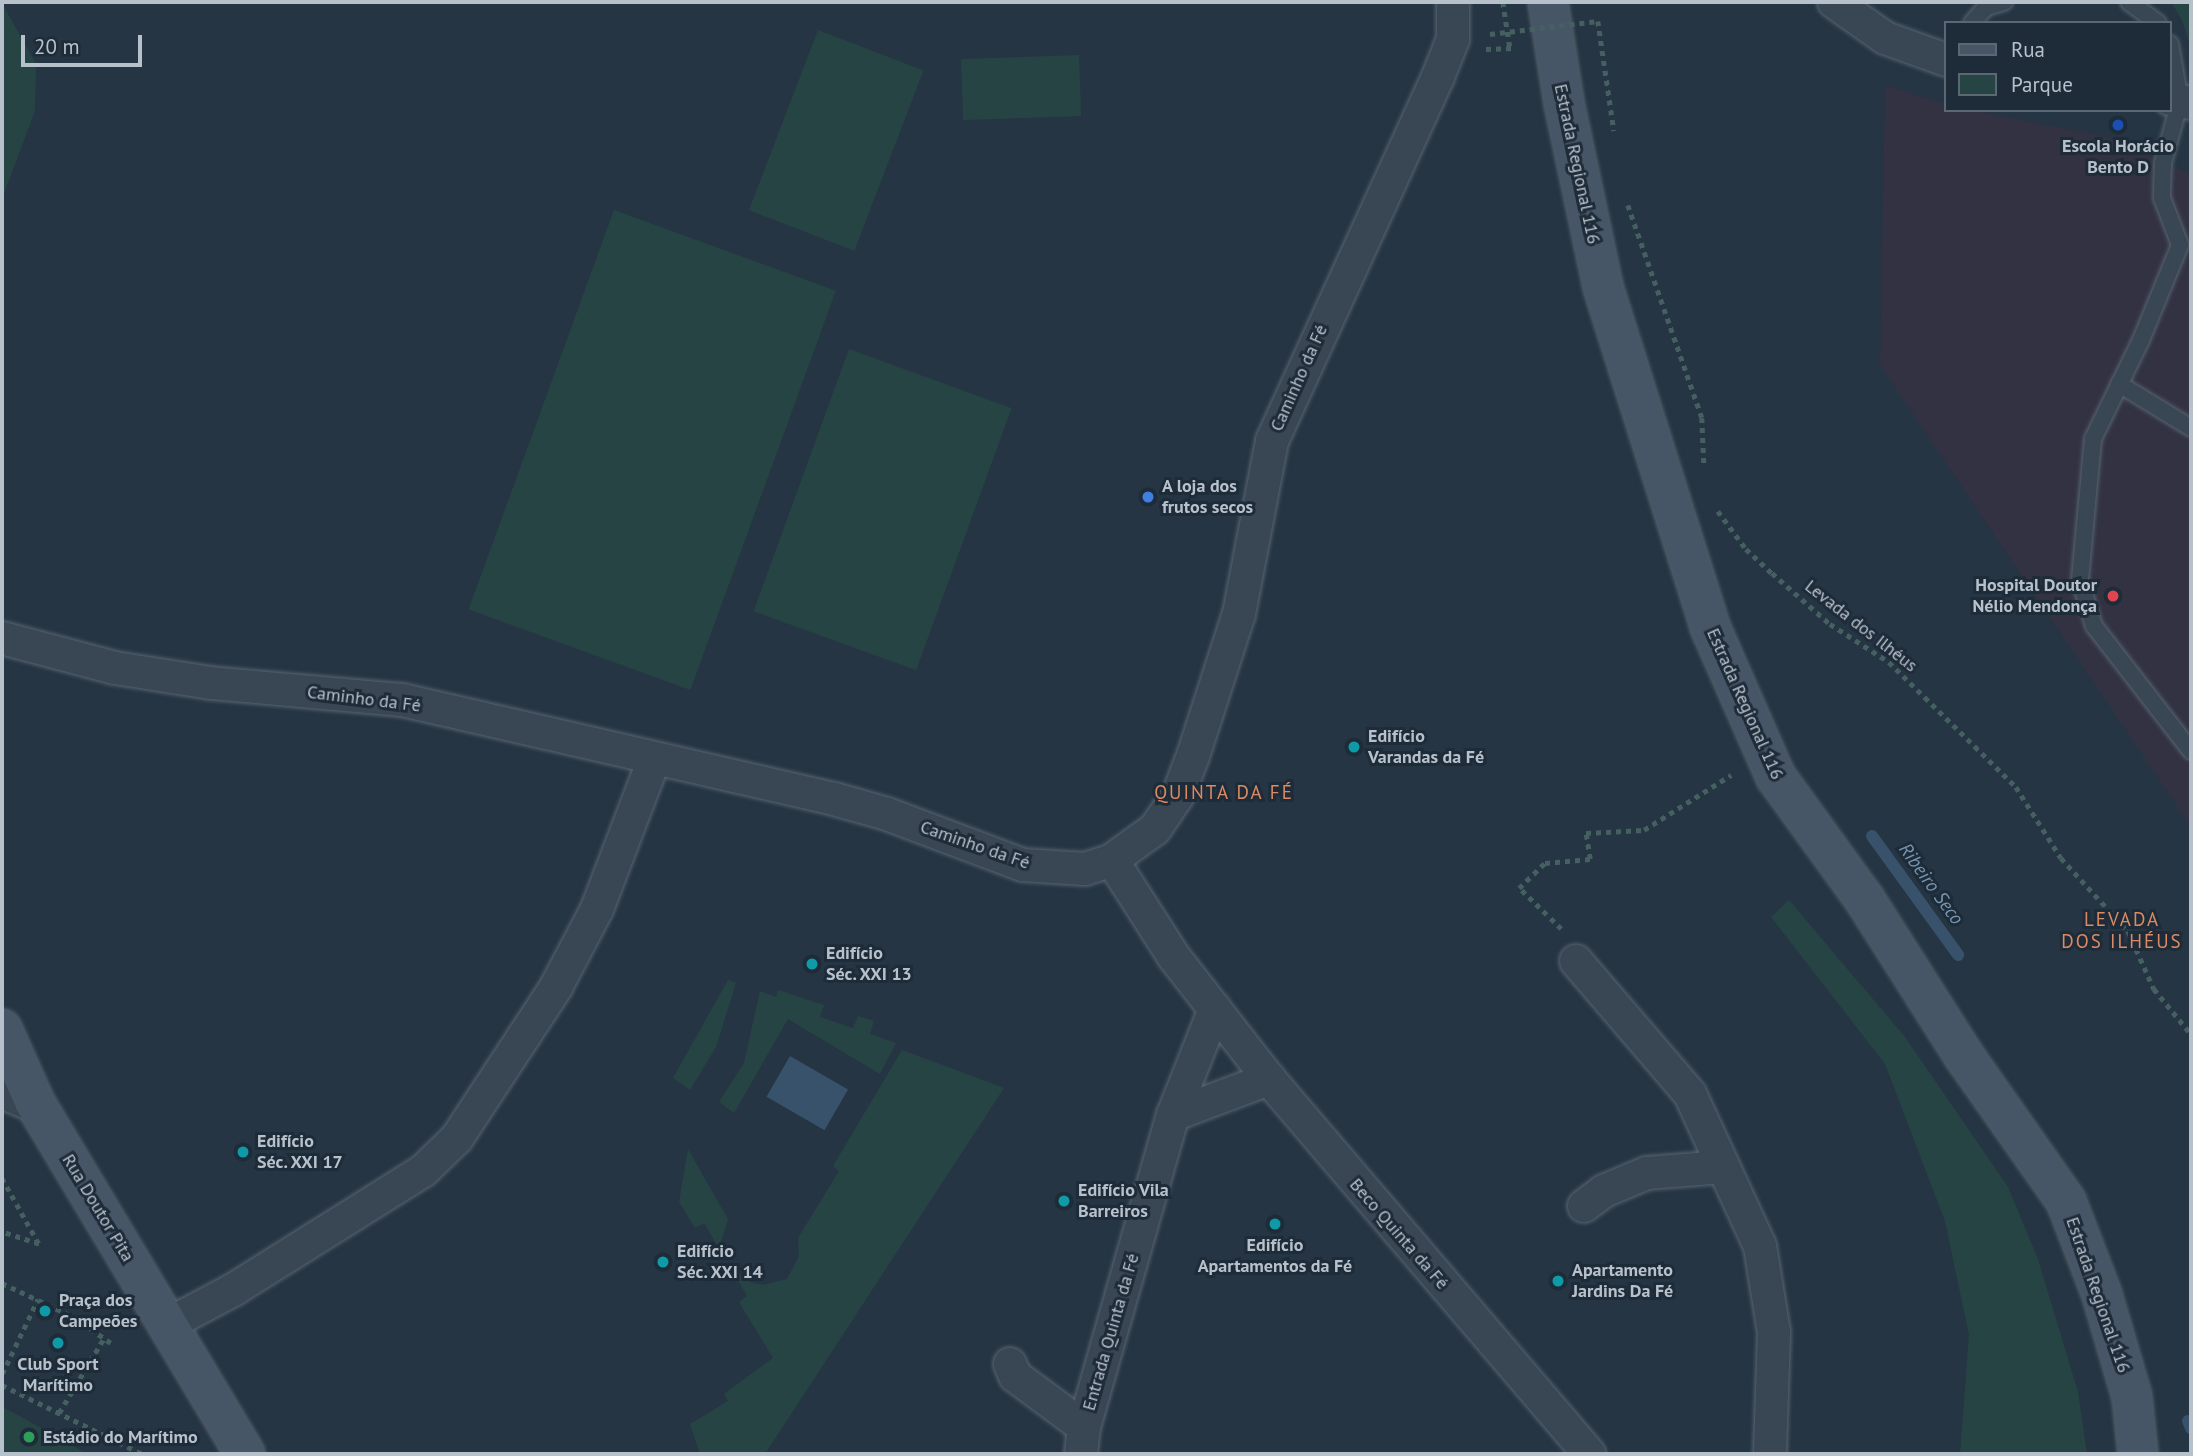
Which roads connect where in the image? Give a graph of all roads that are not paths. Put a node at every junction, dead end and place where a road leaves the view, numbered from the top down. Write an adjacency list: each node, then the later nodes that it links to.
1 (1453, 2): 17 (street, Caminho da Fé)
2 (1548, 2): 32 (main road, Estrada Regional 116)
3 (1834, 2): 9 (street)
4 (2004, 2): 6 (lane)
5 (2129, 2): 7 (lane)
6 (1974, 21)
7 (2155, 21)
8 (2172, 55): 10 (lane)
9 (1944, 59)
10 (2180, 101): 11 (lane)
11 (2185, 247): 12 (lane)
12 (2119, 384): 13 (lane); 15 (lane)
13 (2191, 428)
14 (2, 638): 16 (street, Caminho da Fé)
15 (2191, 751)
16 (654, 760): 17 (street, Caminho da Fé); 26 (street)
17 (1112, 860): 19 (street, Beco Quinta da Fé)
18 (1572, 948): 24 (street)
19 (1215, 1009): 22 (street, Beco Quinta da Fé); 23 (street, Entrada Quinta da Fé)
20 (2, 1029): 21 (main road, Rua Doutor Pita)
21 (15, 1077): 26 (main road, Rua Doutor Pita)
22 (1269, 1079): 23 (street); 30 (street, Beco Quinta da Fé)
23 (1173, 1115): 28 (street, Entrada Quinta da Fé)
24 (1723, 1167): 25 (street); 31 (street)
25 (1584, 1206)
26 (167, 1325): 29 (main road, Rua Doutor Pita)
27 (1010, 1364): 28 (street, Entrada Quinta da Fé)
28 (1083, 1441)
29 (245, 1454)
30 (1589, 1454)
31 (1770, 1454)
32 (2138, 1454)

